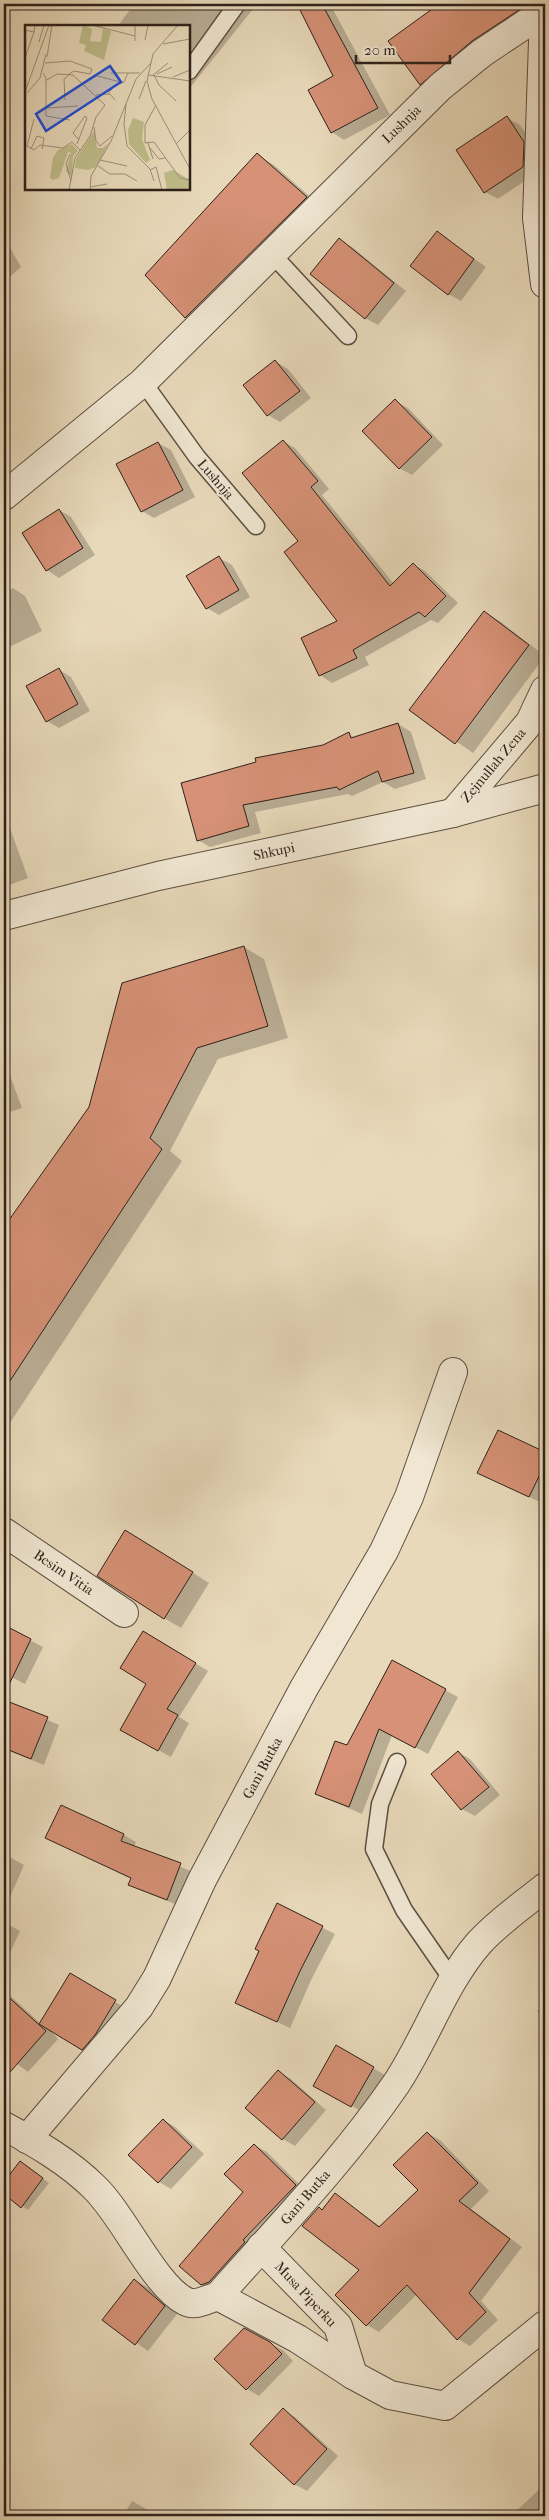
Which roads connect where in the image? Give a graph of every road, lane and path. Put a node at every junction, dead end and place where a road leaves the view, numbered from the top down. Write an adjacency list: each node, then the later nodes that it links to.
1 (237, 4): 3 (lane)
2 (544, 12): 4 (street, Lushnja); 5 (street)
3 (190, 70)
4 (272, 254): 6 (lane); 7 (street, Lushnja)
5 (545, 284)
6 (348, 336)
7 (143, 382): 8 (street, Lushnja); 9 (lane, Lushnja)
8 (4, 496)
9 (256, 526)
10 (545, 690): 12 (street, Zejnullah Zena)
11 (545, 788): 12 (street, Shkupi)
12 (452, 813): 13 (street, Shkupi)
13 (4, 916)
14 (454, 1372): 20 (street, Gani Butka)
15 (4, 1532): 16 (street, Besim Vitia)
16 (124, 1613)
17 (397, 1762): 19 (lane)
18 (545, 1887): 19 (street, Gani Butka)
19 (453, 1981): 21 (street, Gani Butka)
20 (15, 2132): 22 (street, Gani Butka)
21 (261, 2247): 22 (street, Gani Butka); 24 (street, Musa Piperku)
22 (218, 2296): 24 (street)
23 (545, 2325): 24 (street)
24 (353, 2375)

